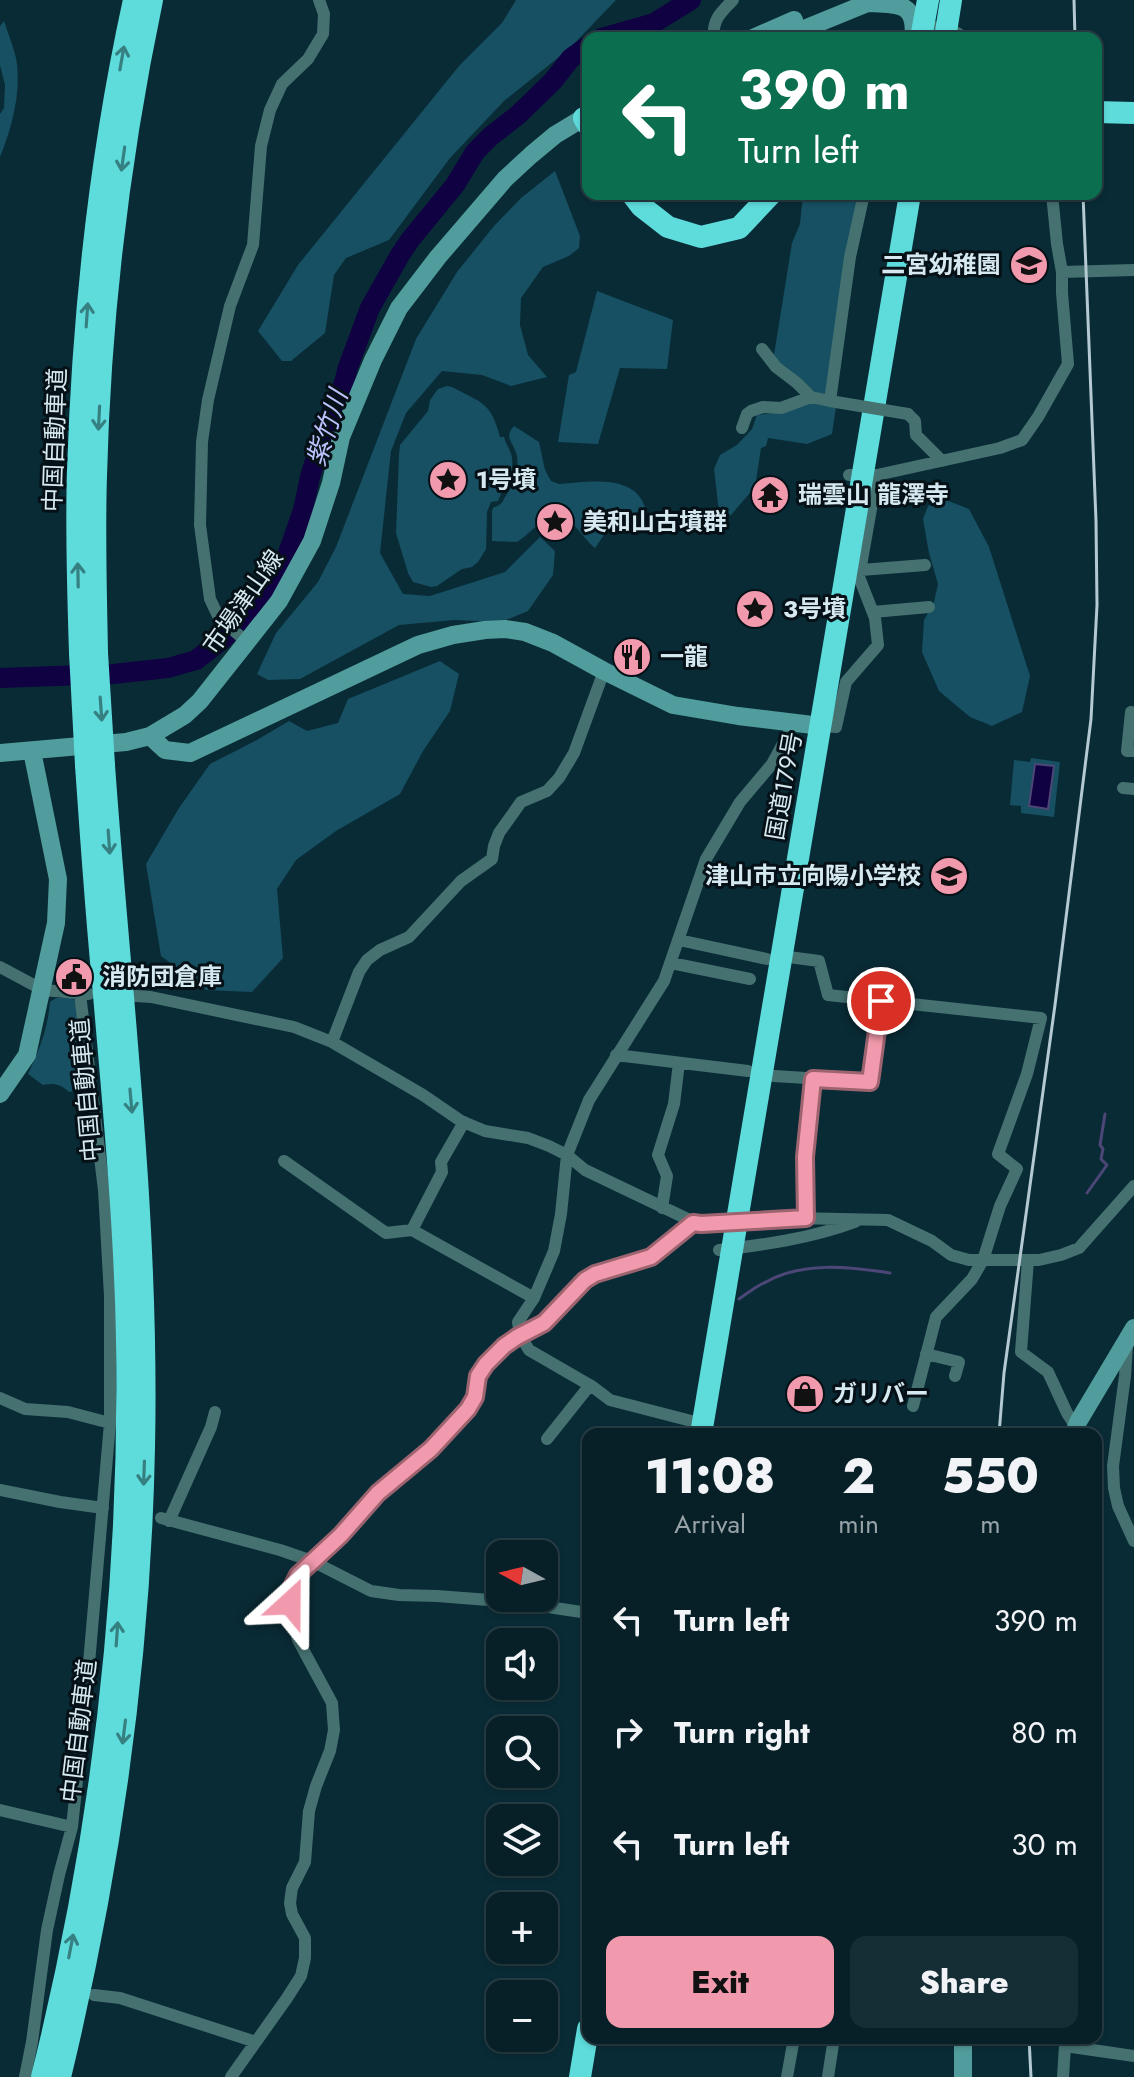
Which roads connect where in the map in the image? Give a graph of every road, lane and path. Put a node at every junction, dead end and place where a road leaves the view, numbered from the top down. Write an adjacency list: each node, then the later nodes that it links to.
1 (134, 0): 37 (highway, 中国自動車道, one-way to 1)
2 (152, 0): 37 (highway, 中国自動車道, one-way to 37)
3 (319, 0): 36 (street)
4 (733, 0): 9 (street)
5 (842, 0): 10 (street)
6 (928, 0): 13 (highway)
7 (951, 0): 14 (highway)
8 (871, 2): 11 (street); 12 (street)
9 (714, 32)
10 (767, 32)
11 (797, 32)
12 (918, 32)
13 (920, 32)
14 (952, 32)
15 (1102, 112): 16 (highway)
16 (1134, 113)
17 (582, 121): 36 (street, 市場津山線)
18 (636, 200): 19 (highway)
19 (765, 200)
20 (863, 200): 28 (street)
21 (895, 200): 31 (highway, 国道179号)
22 (909, 200): 31 (highway, 国道179号)
23 (1053, 200): 25 (street)
24 (1134, 270): 25 (street)
25 (1062, 272): 30 (street)
26 (762, 349): 27 (street)
27 (811, 397): 28 (street); 29 (street)
28 (830, 401): 30 (street, bridge)
29 (742, 428)
30 (942, 461): 31 (street)
31 (863, 475): 33 (street); 40 (highway, 国道179号)
32 (925, 565): 33 (street)
33 (861, 570): 35 (street)
34 (929, 607): 35 (street)
35 (873, 612): 40 (street)
36 (242, 638): 41 (street, 市場津山線)
37 (88, 653): 45 (highway, 中国自動車道, bridge)
38 (604, 671): 40 (street); 41 (street); 54 (street)
39 (1131, 712): 43 (street)
40 (808, 725): 46 (street); 47 (highway, 国道179号)
41 (150, 736): 42 (street, 市場津山線)
42 (32, 751): 44 (street, 市場津山線); 51 (street)
43 (1134, 751)
44 (0, 753)
45 (95, 765): 103 (highway, 中国自動車道, one-way to 45); 104 (highway, 中国自動車道, one-way to 104)
46 (679, 940): 47 (street); 48 (street)
47 (774, 957): 53 (street); 57 (highway, 国道179号); 70 (highway, 国道179号)
48 (671, 963): 50 (street); 55 (street)
49 (0, 967): 51 (street)
50 (750, 979)
51 (43, 990): 60 (street); 82 (street)
52 (136, 996): 54 (street)
53 (881, 1001): 59 (street); 71 (street)
54 (332, 1042): 61 (street)
55 (616, 1055): 56 (street); 62 (street)
56 (679, 1063): 57 (street); 65 (street)
57 (748, 1071): 70 (highway, 国道179号)
58 (774, 1076): 59 (street)
59 (813, 1079): 66 (street)
60 (0, 1094)
61 (464, 1122): 62 (street); 69 (street)
62 (567, 1155): 65 (street); 73 (street)
63 (284, 1161): 69 (street)
64 (1134, 1186): 72 (street)
65 (662, 1208): 68 (street)
66 (806, 1218): 67 (street); 68 (street, bridge)
67 (862, 1220): 70 (street); 71 (street)
68 (697, 1224): 75 (street)
69 (412, 1230): 73 (street)
70 (726, 1249): 83 (highway, 国道179号)
71 (983, 1260): 72 (street); 76 (street)
72 (1028, 1260): 84 (street)
73 (534, 1298): 75 (street)
74 (1130, 1334): 85 (street); 89 (street)
75 (520, 1335): 78 (street); 90 (street)
76 (926, 1354): 77 (street); 80 (street)
77 (955, 1376)
78 (590, 1385): 83 (street); 86 (street)
79 (0, 1398): 82 (street)
80 (913, 1406)
81 (215, 1412): 90 (street)
82 (110, 1423): 88 (street)
83 (695, 1428)
84 (1074, 1428)
85 (1076, 1428)
86 (547, 1439)
87 (0, 1490): 88 (street)
88 (103, 1508): 93 (street)
89 (1134, 1541)
90 (312, 1561): 91 (street); 95 (street)
91 (582, 1612)
92 (0, 1810): 93 (street)
93 (72, 1827): 102 (street)
94 (94, 1995): 95 (street)
95 (256, 2042): 105 (street)
96 (586, 2044): 106 (highway)
97 (601, 2044): 107 (highway)
98 (793, 2044): 108 (street)
99 (833, 2044): 109 (street)
100 (963, 2044): 110 (street)
101 (1134, 2056): 111 (street)
102 (25, 2077)
103 (42, 2077)
104 (60, 2077)
105 (231, 2077)
106 (580, 2077)
107 (595, 2077)
108 (787, 2077)
109 (828, 2077)
110 (963, 2077)
111 (1063, 2077)

